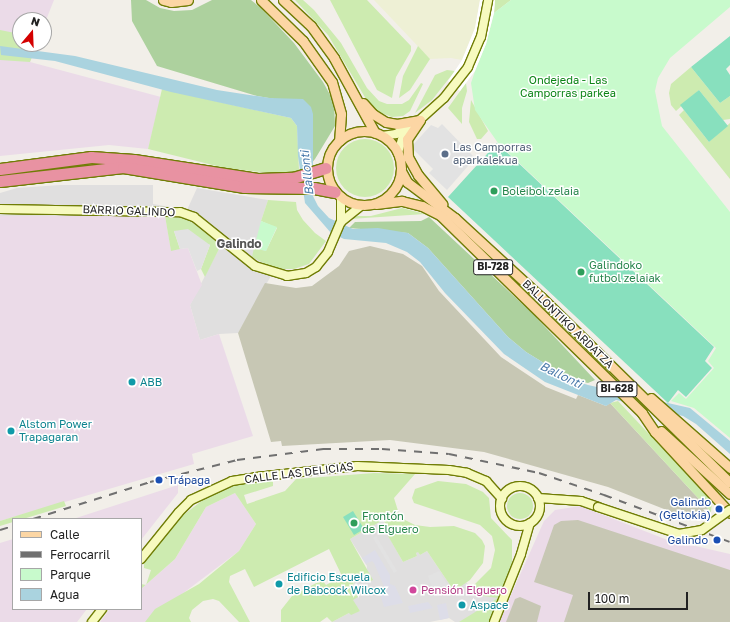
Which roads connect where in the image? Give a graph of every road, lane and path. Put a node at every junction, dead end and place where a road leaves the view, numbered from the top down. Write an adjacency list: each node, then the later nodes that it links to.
1 (163, 0): 2 (main road)
2 (188, 0)
3 (261, 0): 9 (main road)
4 (283, 0): 6 (main road)
5 (488, 0): 7 (street)
6 (344, 76): 7 (main road); 8 (main road)
7 (420, 120): 8 (street); 10 (street); 20 (main road)
8 (378, 134): 9 (main road); 10 (main road)
9 (339, 140): 11 (main road)
10 (398, 153): 13 (main road, BI-728)
11 (326, 168): 14 (highway); 16 (main road)
12 (0, 169): 14 (highway)
13 (401, 171): 17 (main road, BI-728); 20 (main road, BALLONTIKO ARDATZA / BI-728)
14 (194, 175): 15 (highway); 16 (highway)
15 (0, 181)
16 (338, 194): 18 (main road, BI-728); 21 (street)
17 (376, 204): 18 (main road, BI-728); 22 (main road, BALLONTIKO ARDATZA / BI-728)
18 (361, 206): 21 (street)
19 (0, 209): 21 (street, BARRIO GALINDO)
20 (445, 211): 23 (main road, BALLONTIKO ARDATZA / BI-728)
21 (341, 222)
22 (593, 366): 24 (main road, BI-628)
23 (617, 371): 25 (main road); 26 (main road, BALLONTIKO ARDATZA / BI-728)
24 (642, 413): 27 (main road); 30 (main road)
25 (730, 468)
26 (730, 483)
27 (730, 494)
28 (538, 498): 29 (street); 30 (street, bridge); 31 (street)
29 (502, 499): 31 (street); 32 (street, CALLE LAS DELICIAS)
30 (730, 511)
31 (530, 523): 35 (street)
32 (142, 558)
33 (101, 610): 34 (street)
34 (92, 622)
35 (494, 622)

